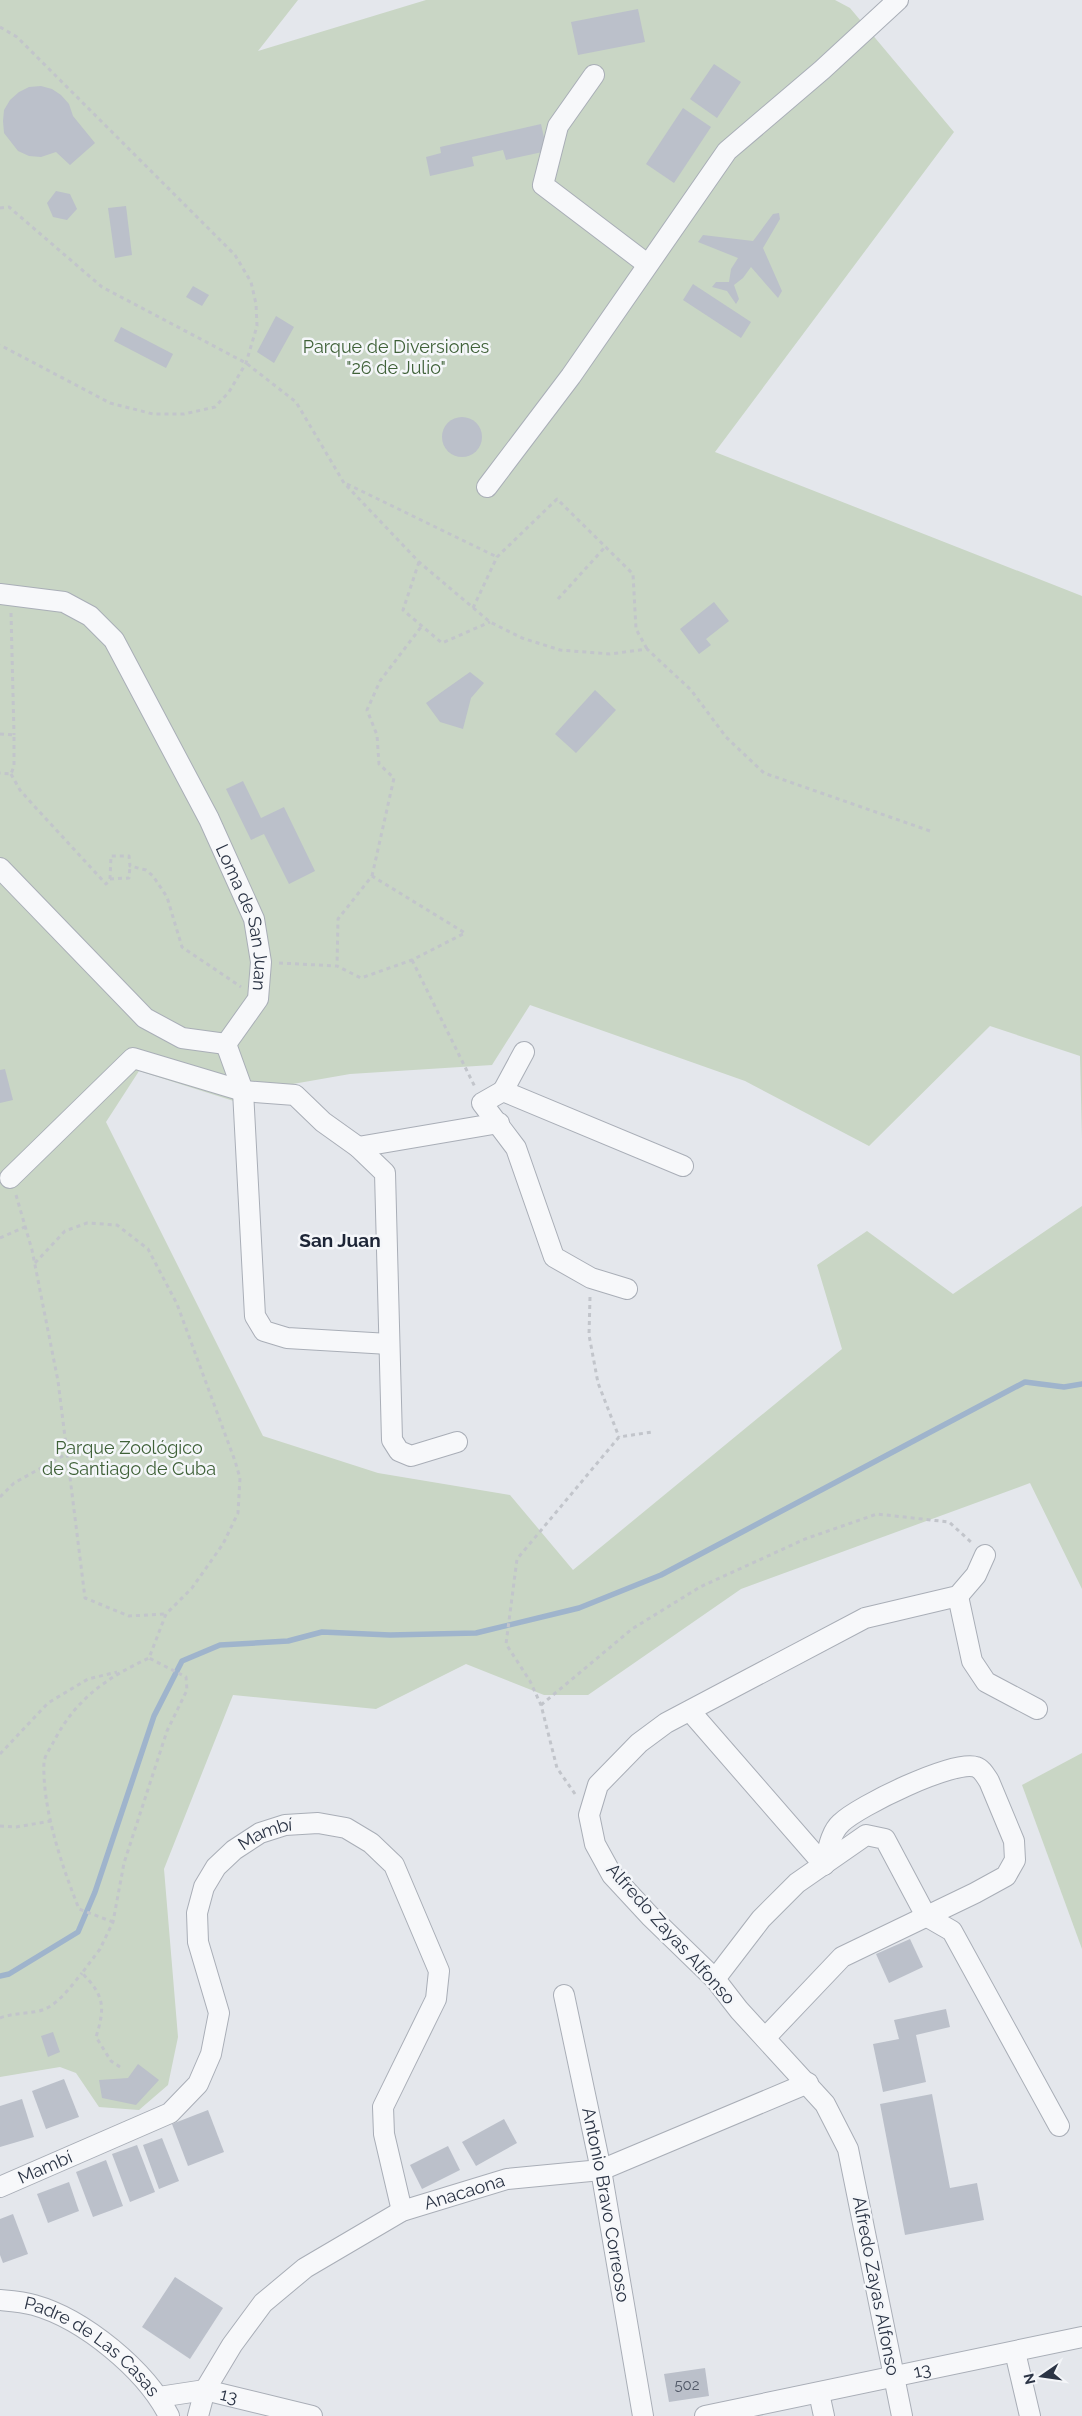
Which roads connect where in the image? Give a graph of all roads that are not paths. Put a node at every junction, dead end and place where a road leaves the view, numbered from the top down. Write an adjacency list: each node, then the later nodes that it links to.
1 (894, 3): 3 (street)
2 (594, 75): 3 (street)
3 (647, 264): 4 (street)
4 (487, 487)
5 (5, 594): 7 (street, Loma de San Juan)
6 (0, 868): 7 (street)
7 (226, 1044): 9 (street)
8 (524, 1052): 10 (street)
9 (244, 1091): 12 (street); 14 (street); 16 (street)
10 (503, 1091): 11 (street); 13 (street)
11 (499, 1123): 12 (street); 15 (street)
12 (358, 1147): 16 (street)
13 (683, 1166)
14 (10, 1178)
15 (627, 1289)
16 (389, 1344): 17 (street)
17 (457, 1442)
18 (985, 1555): 19 (street)
19 (958, 1596): 20 (street); 21 (street)
20 (1037, 1709)
21 (690, 1711): 22 (street); 24 (street, Alfredo Zayas Alfonso)
22 (824, 1865): 23 (street); 23 (street); 24 (street)
23 (926, 1916): 26 (street); 28 (street)
24 (715, 1979): 26 (street, Alfredo Zayas Alfonso)
25 (564, 1995): 29 (street, Antonio Bravo Correoso)
26 (765, 2038): 27 (street, Alfredo Zayas Alfonso)
27 (808, 2083): 29 (street, Anacaona); 35 (street, Alfredo Zayas Alfonso)
28 (1059, 2126)
29 (602, 2170): 31 (street, Anacaona); 42 (street, Antonio Bravo Correoso)
30 (0, 2187): 31 (street, Mambí)
31 (402, 2211): 36 (street, Anacaona)
32 (0, 2300): 38 (street, Padre de Las Casas)
33 (1082, 2338): 34 (street, 13)
34 (1015, 2352): 35 (street, 13); 46 (street)
35 (894, 2378): 37 (street, 13); 45 (street, Alfredo Zayas Alfonso)
36 (205, 2390): 38 (street); 40 (street, Anacaona); 41 (street, 13)
37 (819, 2393): 43 (street, 13); 44 (street)
38 (159, 2397): 39 (street, Padre de Las Casas)
39 (169, 2416)
40 (198, 2416)
41 (312, 2416)
42 (643, 2416)
43 (705, 2416)
44 (824, 2416)
45 (902, 2416)
46 (1030, 2416)

